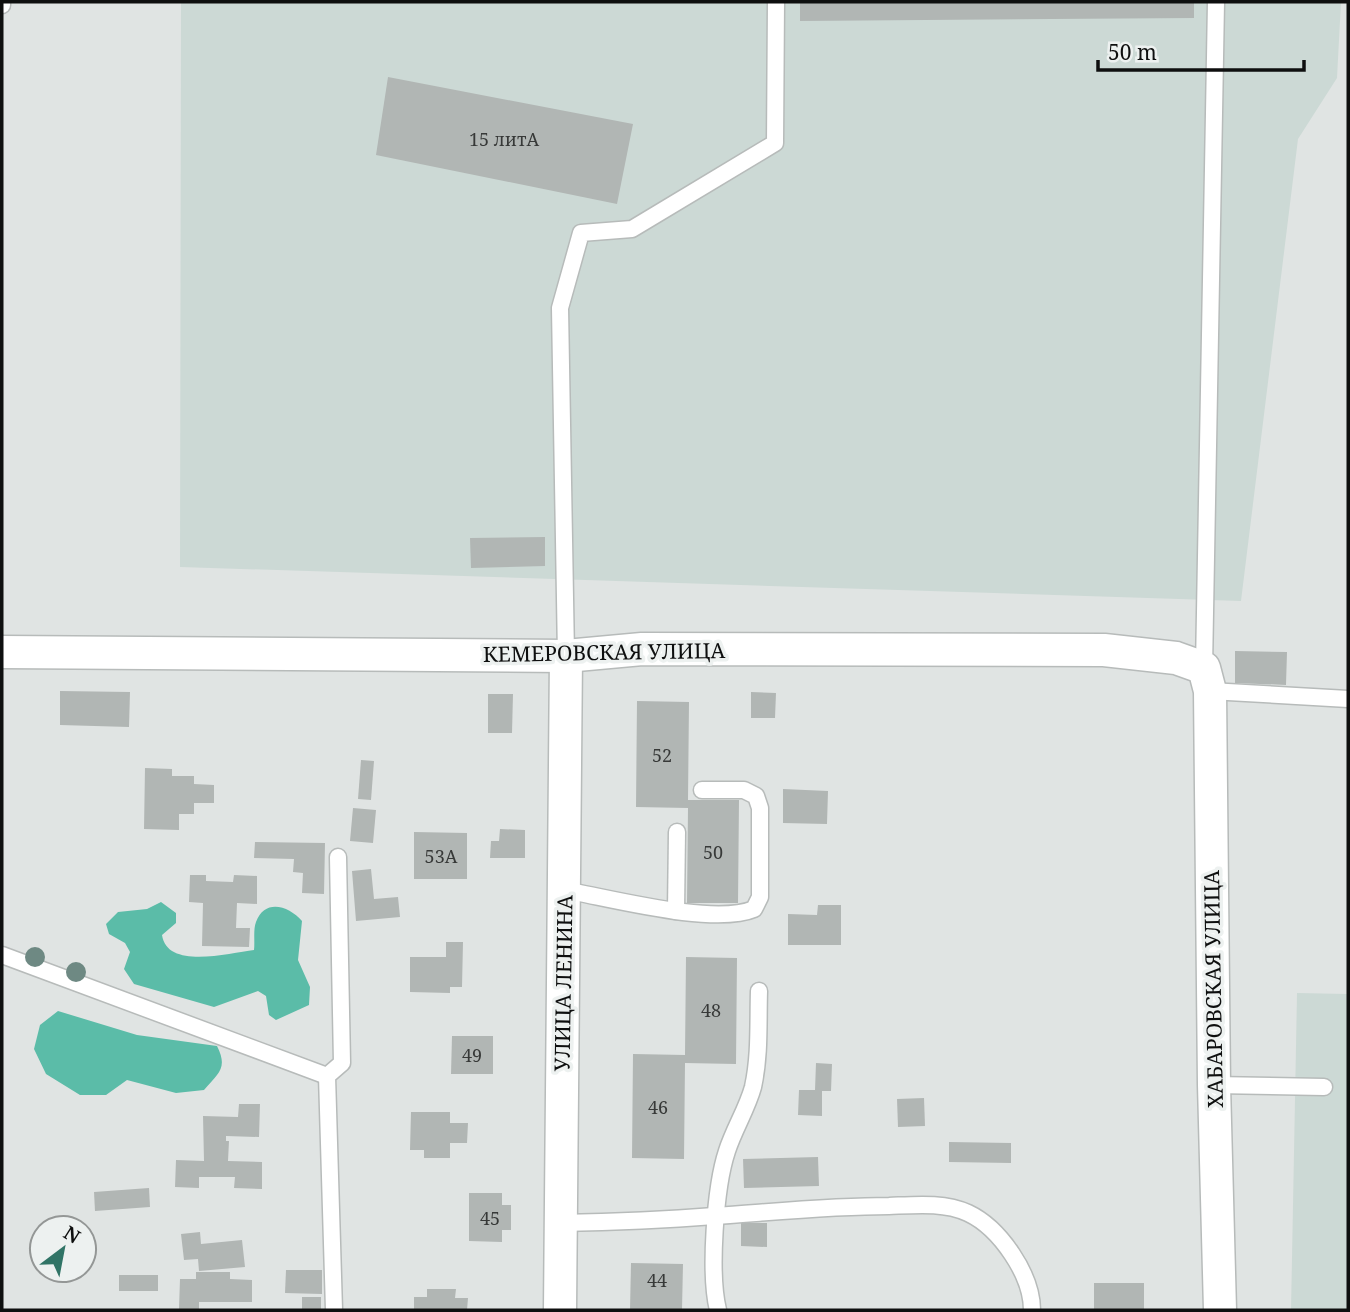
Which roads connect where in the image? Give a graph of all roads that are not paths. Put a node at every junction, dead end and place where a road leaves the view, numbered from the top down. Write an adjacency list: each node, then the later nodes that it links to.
1 (776, 2): 4 (lane)
2 (1216, 2): 5 (lane)
3 (2, 652): 4 (street, КЕМЕРОВСКАЯ УЛИЦА)
4 (566, 656): 5 (street, КЕМЕРОВСКАЯ УЛИЦА); 10 (street, УЛИЦА ЛЕНИНА)
5 (1207, 679): 6 (lane); 15 (street, ХАБАРОВСКАЯ УЛИЦА)
6 (1348, 699)
7 (702, 790): 11 (lane)
8 (677, 832): 11 (lane)
9 (338, 857): 14 (lane)
10 (564, 890): 11 (lane); 18 (street, УЛИЦА ЛЕНИНА)
11 (676, 911)
12 (2, 955): 14 (lane)
13 (759, 991): 17 (lane)
14 (327, 1076): 19 (lane)
15 (1214, 1085): 16 (lane); 23 (street, ХАБАРОВСКАЯ УЛИЦА)
16 (1324, 1087)
17 (716, 1216): 18 (lane); 21 (lane); 22 (lane)
18 (561, 1223): 20 (street, УЛИЦА ЛЕНИНА)
19 (334, 1310)
20 (560, 1310)
21 (718, 1310)
22 (1032, 1310)
23 (1220, 1310)

